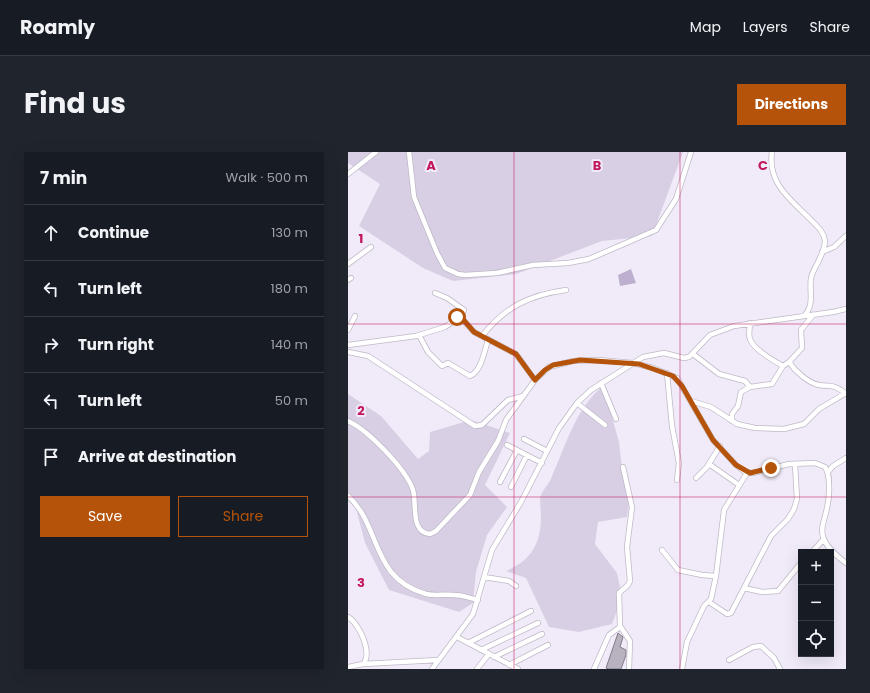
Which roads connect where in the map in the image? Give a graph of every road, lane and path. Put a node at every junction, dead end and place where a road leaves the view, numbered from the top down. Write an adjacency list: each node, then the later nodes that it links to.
1 (376, 152): 5 (street)
2 (409, 152): 3 (street)
3 (691, 152)
4 (772, 152): 8 (street)
5 (348, 174)
6 (846, 236): 8 (street)
7 (371, 247): 9 (street)
8 (822, 252): 16 (street)
9 (348, 264)
10 (566, 290): 20 (street)
11 (435, 293): 15 (street)
12 (846, 309): 13 (street)
13 (813, 315): 16 (street); 25 (street)
14 (355, 316): 18 (street)
15 (460, 316): 19 (street); 20 (street)
16 (804, 316): 17 (street)
17 (750, 323): 24 (street); 27 (street)
18 (348, 330)
19 (419, 335): 21 (street); 22 (street)
20 (482, 336): 21 (street)
21 (488, 339): 29 (street)
22 (348, 345)
23 (348, 352): 33 (street)
24 (693, 354): 26 (street); 31 (street)
25 (789, 362): 27 (street); 32 (street)
26 (633, 363): 28 (street); 29 (street); 30 (street)
27 (783, 366): 31 (street)
28 (667, 373): 34 (street); 54 (street)
29 (535, 380): 33 (street)
30 (600, 383): 35 (street); 36 (street)
31 (750, 387): 38 (street)
32 (846, 394): 38 (street)
33 (523, 396): 37 (street)
34 (692, 401): 38 (street); 42 (street)
35 (577, 403): 39 (street); 44 (street)
36 (616, 419)
37 (348, 421)
38 (732, 421)
39 (605, 425)
40 (524, 439): 44 (street)
41 (507, 445): 43 (street)
42 (720, 446): 48 (street); 52 (street)
43 (517, 450): 45 (street); 55 (street)
44 (548, 452): 47 (street)
45 (528, 455): 47 (street); 57 (street)
46 (846, 458): 51 (street)
47 (542, 463): 65 (street)
48 (709, 464): 53 (street); 56 (street)
49 (795, 464): 51 (street); 52 (street); 67 (street)
50 (623, 467): 73 (street)
51 (828, 472): 59 (street)
52 (747, 473): 56 (street)
53 (696, 478)
54 (677, 480)
55 (500, 482)
56 (738, 486): 64 (street)
57 (511, 487)
58 (348, 496): 68 (street)
59 (823, 540): 60 (street); 62 (street)
60 (815, 549)
61 (662, 550): 64 (street)
62 (846, 563)
63 (798, 568): 67 (street)
64 (716, 576): 69 (street)
65 (484, 577): 66 (street); 68 (street)
66 (516, 586)
67 (744, 588): 69 (street)
68 (478, 600): 75 (street)
69 (709, 602): 92 (street)
70 (531, 611): 76 (street)
71 (348, 617): 83 (street)
72 (538, 623): 78 (street)
73 (620, 626): 90 (street); 91 (street)
74 (542, 634): 80 (street)
75 (457, 637): 76 (street); 81 (street)
76 (468, 643): 78 (street)
77 (548, 645): 84 (street)
78 (481, 650): 79 (street)
79 (489, 654): 80 (street); 85 (street)
80 (494, 657): 84 (street)
81 (438, 660): 83 (street); 87 (street)
82 (729, 660): 93 (street)
83 (363, 664): 86 (street)
84 (509, 664): 89 (street)
85 (482, 666): 88 (street)
86 (348, 667)
87 (432, 669)
88 (477, 669)
89 (518, 669)
90 (594, 669)
91 (629, 669)
92 (682, 669)
93 (780, 669)

